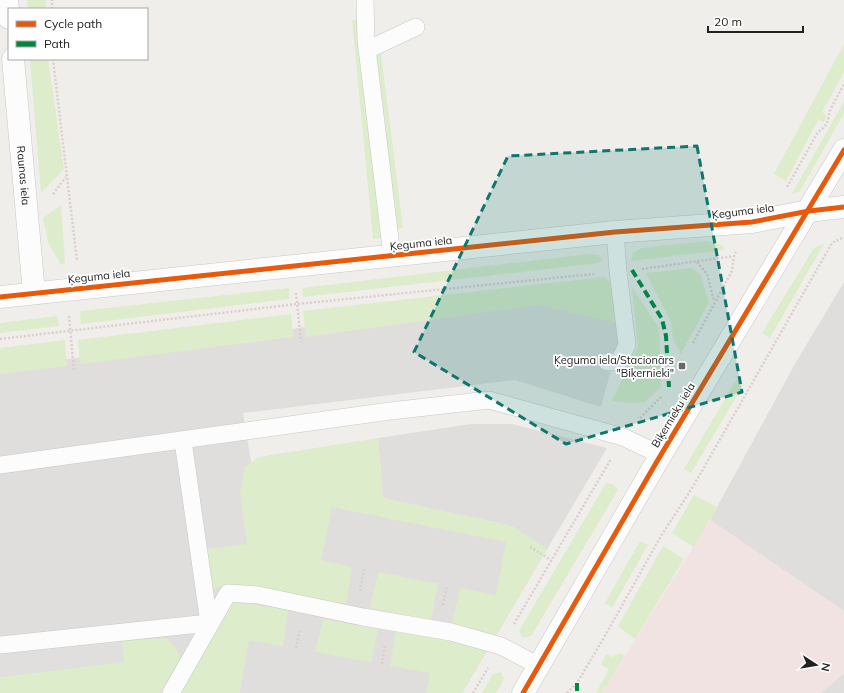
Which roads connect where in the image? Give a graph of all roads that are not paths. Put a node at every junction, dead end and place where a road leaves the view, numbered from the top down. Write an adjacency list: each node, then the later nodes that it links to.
1 (366, 0): 3 (lane)
2 (416, 27): 3 (lane)
3 (367, 50): 9 (lane)
4 (13, 60): 10 (street, Raunas iela)
5 (844, 150): 7 (street, Biķernieku iela)
6 (844, 207): 7 (street, Ķeguma iela)
7 (809, 210): 8 (street, Ķeguma iela); 14 (street, Biķernieku iela)
8 (615, 232): 9 (street, Ķeguma iela); 12 (lane)
9 (392, 256): 10 (street, Ķeguma iela)
10 (34, 293): 11 (street, Ķeguma iela)
11 (0, 297)
12 (607, 362)
13 (182, 441): 14 (lane); 15 (lane); 16 (lane)
14 (661, 455): 18 (street, Biķernieku iela)
15 (0, 465)
16 (209, 623): 17 (lane); 18 (lane); 19 (lane)
17 (0, 645)
18 (539, 666): 20 (street, Biķernieku iela)
19 (171, 693)
20 (523, 693)

